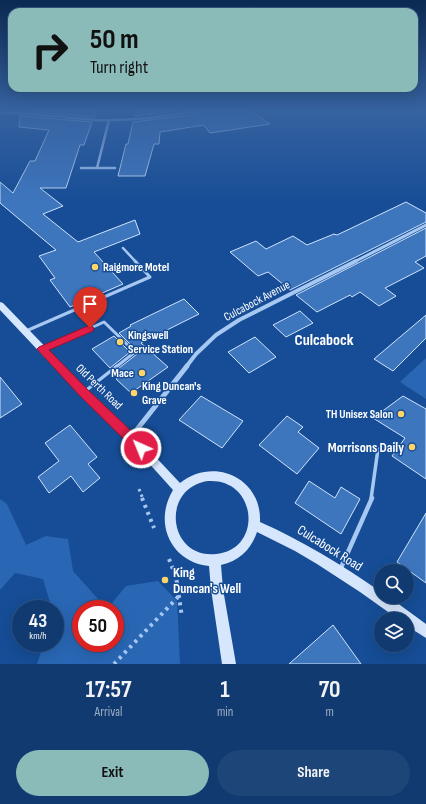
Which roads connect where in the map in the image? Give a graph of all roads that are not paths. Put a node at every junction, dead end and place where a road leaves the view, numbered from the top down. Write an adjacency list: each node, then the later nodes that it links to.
1 (104, 142): 3 (street)
2 (81, 168): 3 (street)
3 (97, 168): 4 (street)
4 (115, 168)
5 (426, 225): 11 (street, Culcabock Avenue)
6 (123, 248): 8 (lane)
7 (0, 304): 8 (main road, Old Perth Road)
8 (24, 331): 9 (main road, Old Perth Road)
9 (42, 349): 10 (main road, Old Perth Road); 10 (lane)
10 (83, 392): 11 (main road, Old Perth Road)
11 (130, 437): 13 (main road, Old Perth Road)
12 (378, 449): 16 (lane)
13 (180, 490): 14 (main road); 15 (main road)
14 (254, 525): 15 (main road); 16 (main road, Culcabock Road)
15 (215, 561): 18 (main road)
16 (339, 571): 17 (main road, Culcabock Road)
17 (426, 632)
18 (229, 664)

